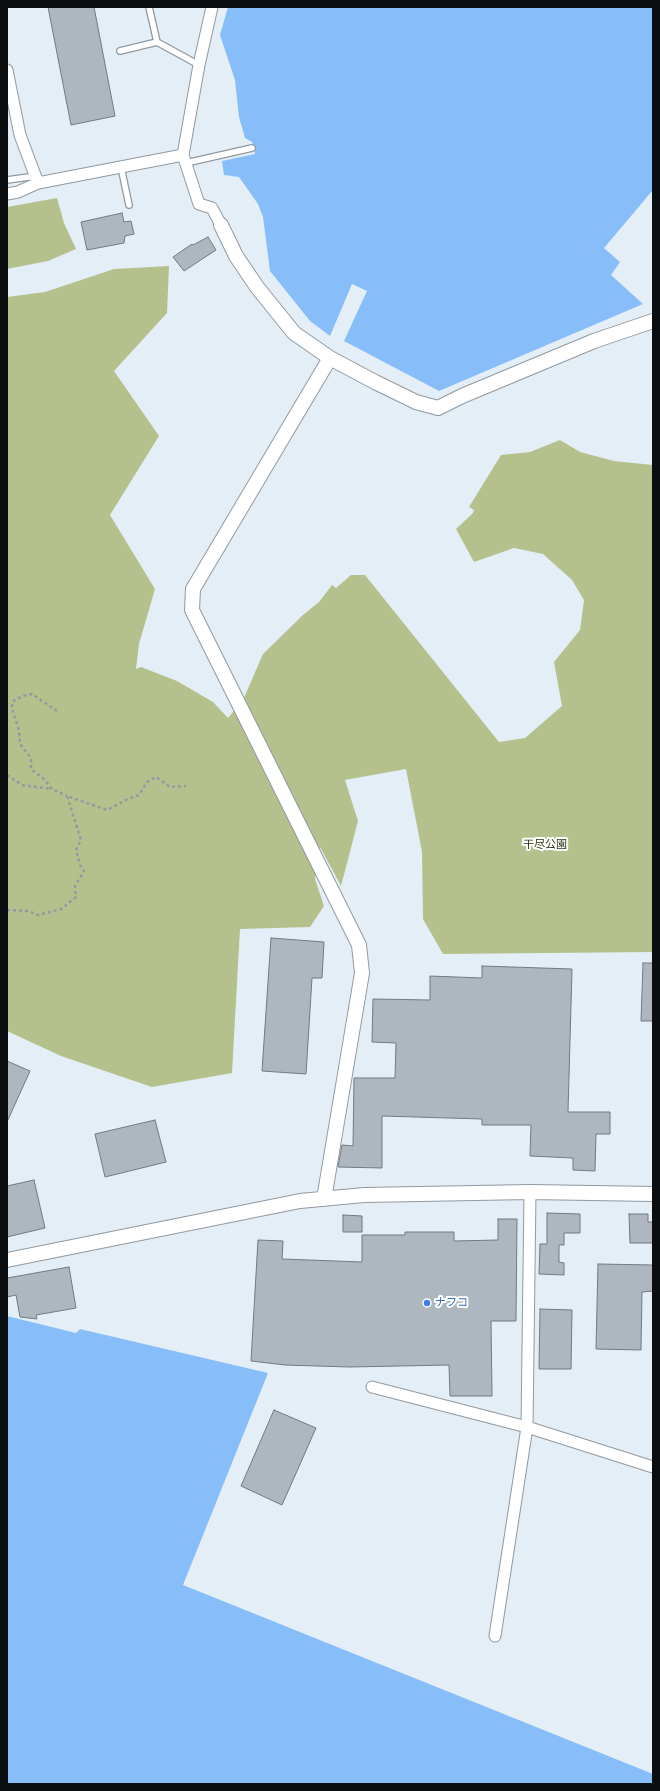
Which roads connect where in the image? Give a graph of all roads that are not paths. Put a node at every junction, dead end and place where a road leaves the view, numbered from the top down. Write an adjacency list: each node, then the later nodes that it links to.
1 (149, 7): 3 (lane)
2 (212, 7): 5 (street)
3 (157, 42): 4 (lane); 5 (lane)
4 (120, 51)
5 (199, 65): 8 (street)
6 (7, 70): 11 (street)
7 (252, 148): 8 (lane)
8 (185, 159): 9 (street); 14 (street)
9 (121, 167): 11 (street); 13 (lane)
10 (7, 180): 11 (lane)
11 (37, 180): 12 (street)
12 (7, 194)
13 (129, 205)
14 (221, 225): 16 (street)
15 (653, 321): 16 (street)
16 (330, 358): 19 (street)
17 (530, 1192): 18 (street); 19 (street); 22 (street)
18 (653, 1194)
19 (324, 1199): 20 (street)
20 (7, 1260)
21 (372, 1387): 22 (street)
22 (528, 1427): 23 (street); 24 (street)
23 (653, 1467)
24 (495, 1636)

